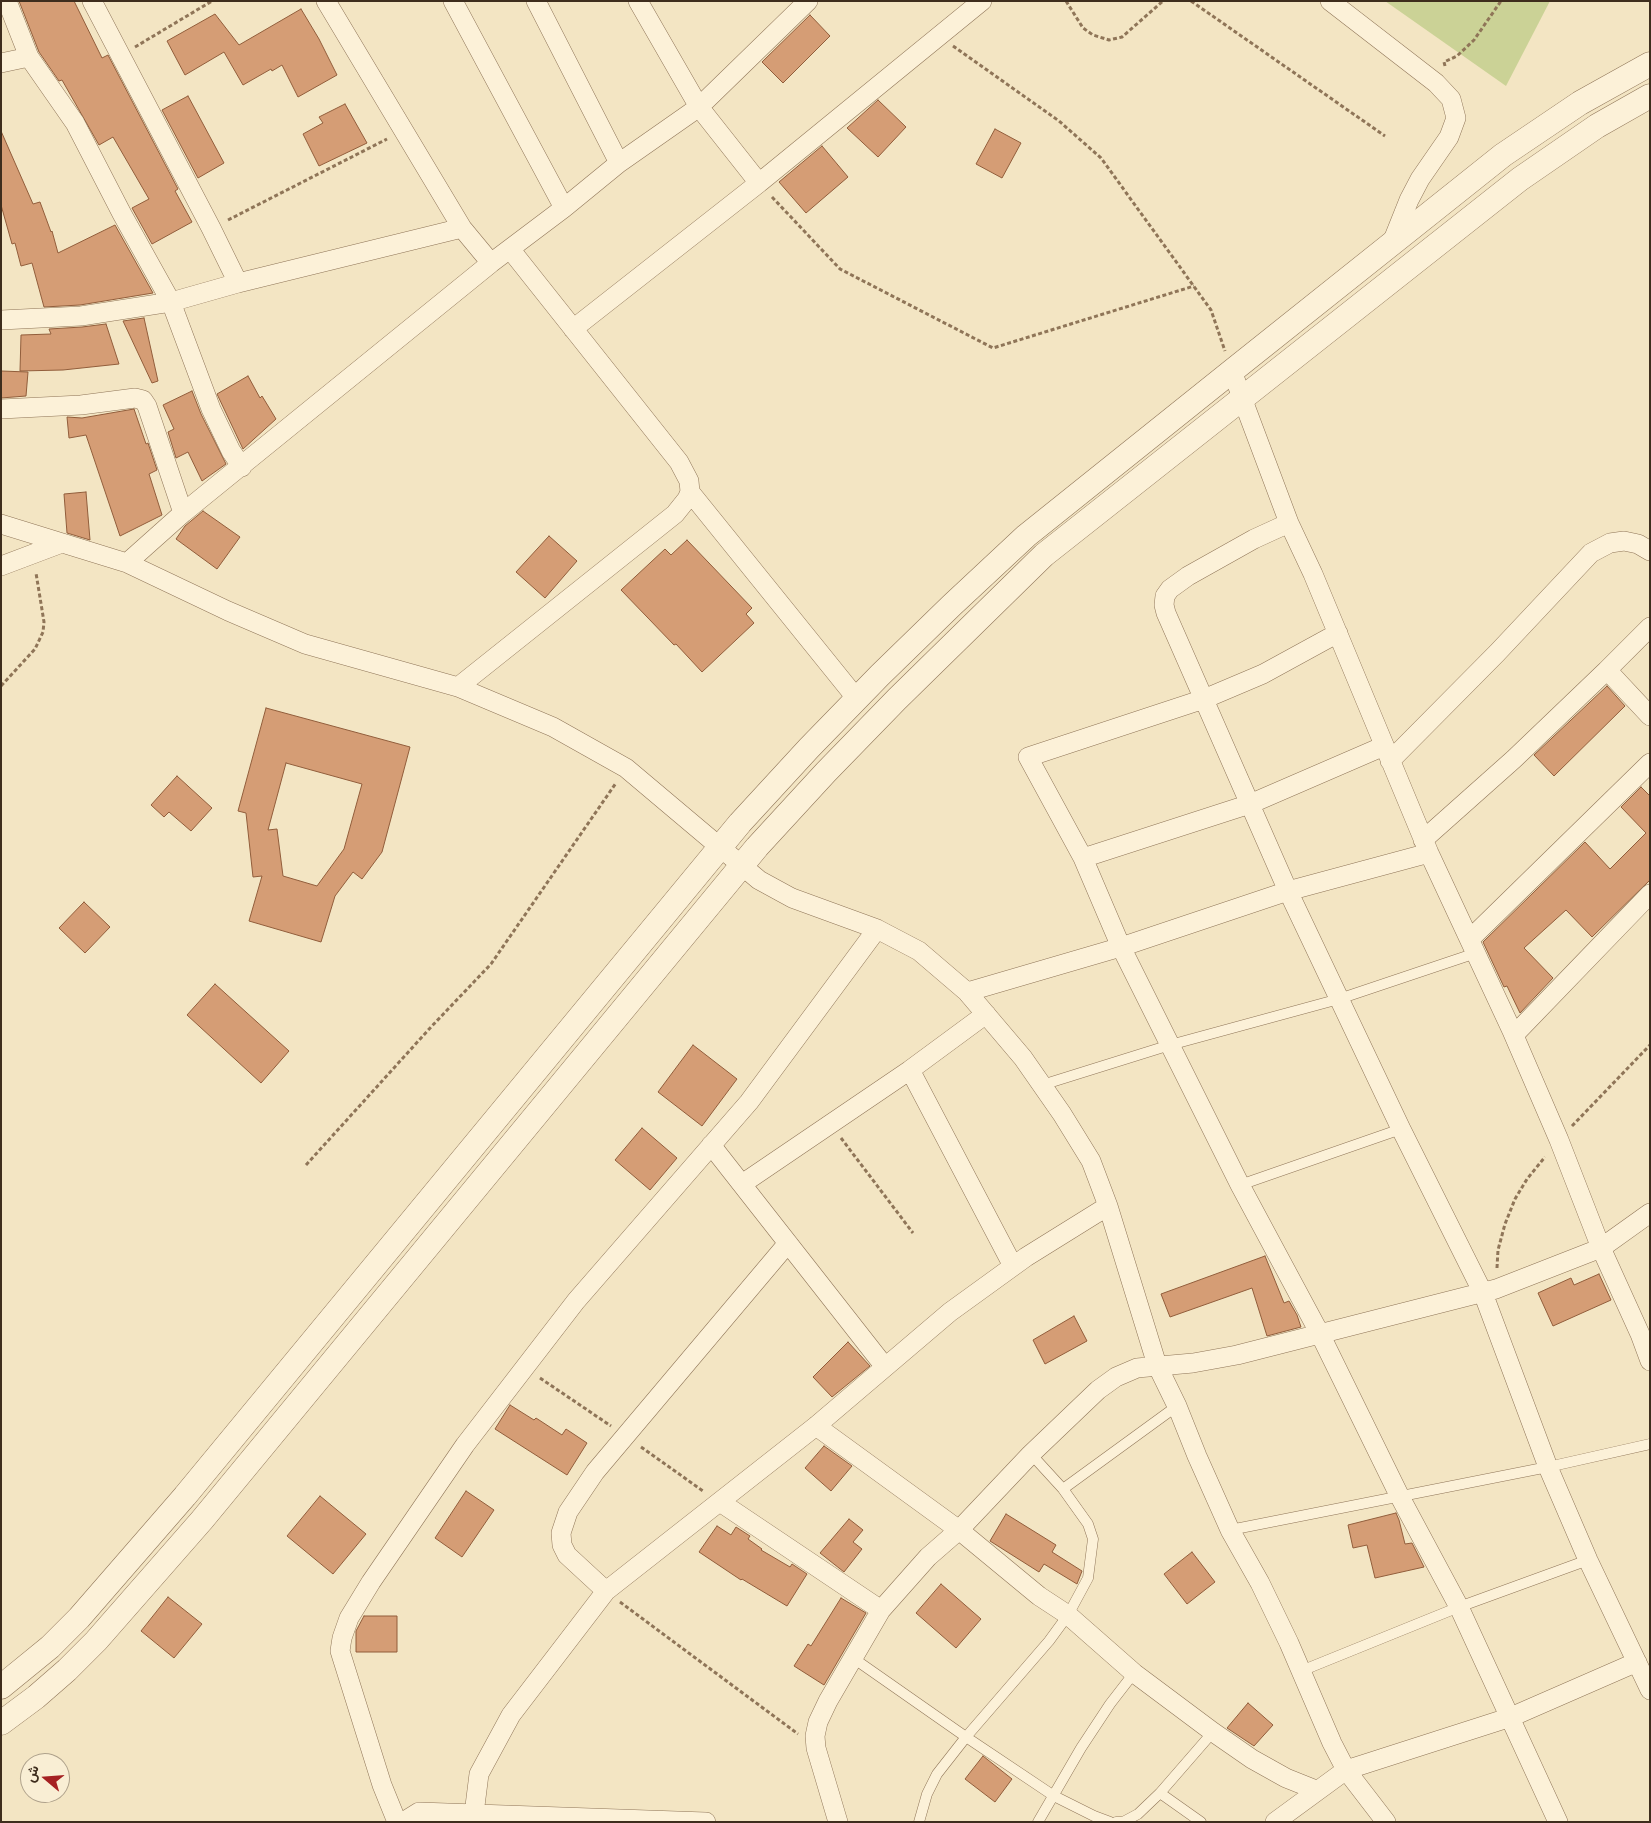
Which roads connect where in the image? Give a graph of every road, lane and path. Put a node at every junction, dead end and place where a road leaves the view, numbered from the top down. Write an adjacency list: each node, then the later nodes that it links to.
1 (92, 1): 16 (street)
2 (212, 1): 16 (path)
3 (326, 1): 23 (street)
4 (453, 1): 27 (street)
5 (536, 1): 25 (street)
6 (638, 1): 22 (street)
7 (808, 1): 22 (street)
8 (982, 1): 15 (street)
9 (1066, 1): 10 (path)
10 (1162, 1)
11 (1191, 1): 24 (path)
12 (1330, 1): 21 (street)
13 (1501, 1): 21 (path)
14 (6, 2): 17 (street)
15 (939, 36): 26 (street); 34 (path)
16 (122, 55): 28 (street)
17 (29, 57): 18 (street); 35 (street)
18 (1, 63)
19 (1650, 64): 30 (street)
20 (1650, 96): 39 (street)
21 (1451, 98): 30 (street)
22 (698, 107): 25 (street); 26 (street)
23 (404, 131): 28 (path); 29 (street)
24 (1385, 136)
25 (619, 163): 27 (street)
26 (759, 183): 34 (path); 37 (street)
27 (564, 208): 31 (street)
28 (211, 228): 33 (street)
29 (462, 228): 32 (street); 33 (street)
30 (1391, 245): 38 (street)
31 (510, 249): 32 (street); 37 (street)
32 (491, 263): 41 (street)
33 (238, 283): 35 (street)
34 (1194, 286): 38 (path)
35 (171, 302): 36 (street); 41 (street)
36 (1, 320)
37 (573, 329): 42 (street)
38 (1232, 371): 39 (street); 56 (street)
39 (1243, 398): 44 (street); 66 (street)
40 (1, 408): 43 (street)
41 (242, 467): 43 (street)
42 (690, 492): 55 (street); 56 (street)
43 (183, 513): 49 (street)
44 (1290, 523): 52 (street); 57 (street)
45 (1, 524): 46 (street)
46 (62, 543): 48 (street); 49 (street)
47 (1650, 551): 59 (street)
48 (33, 555): 50 (street); 54 (path)
49 (127, 563): 55 (street)
50 (1, 566)
51 (1650, 627): 53 (street)
52 (1338, 633): 57 (street); 59 (street)
53 (1607, 670): 58 (street); 64 (street)
54 (1, 686)
55 (458, 687): 61 (street)
56 (857, 699): 63 (street)
57 (1204, 699): 62 (street); 65 (street)
58 (1650, 716)
59 (1387, 754): 62 (street); 64 (street)
60 (1650, 763): 70 (street)
61 (626, 768): 63 (street); 82 (path)
62 (1250, 804): 65 (street); 67 (street)
63 (720, 847): 66 (street); 115 (street)
64 (1426, 847): 67 (street); 70 (street)
65 (1083, 858): 71 (street)
66 (742, 865): 69 (street); 118 (street)
67 (1288, 891): 71 (street); 73 (street)
68 (1650, 894): 75 (street)
69 (877, 929): 72 (street); 81 (street)
70 (1473, 946): 73 (lane); 75 (street)
71 (1121, 948): 72 (street); 76 (street)
72 (967, 992): 74 (street)
73 (1339, 999): 76 (lane); 80 (street)
74 (986, 1014): 77 (street); 78 (street)
75 (1514, 1035): 89 (street)
76 (1170, 1046): 78 (lane); 84 (street)
77 (910, 1070): 79 (street); 90 (street)
78 (1042, 1085): 85 (street)
79 (830, 1124): 83 (street); 87 (path)
80 (1401, 1129): 84 (lane); 91 (street)
81 (711, 1145): 83 (street); 127 (street)
82 (306, 1165)
83 (742, 1184): 88 (street)
84 (1240, 1185): 92 (street)
85 (1108, 1206): 90 (street); 94 (street)
86 (1650, 1213): 89 (street)
87 (913, 1233)
88 (788, 1243): 95 (street); 107 (street)
89 (1601, 1248): 91 (street); 93 (street)
90 (1013, 1266): 95 (street)
91 (1483, 1293): 92 (street); 100 (street)
92 (1320, 1334): 94 (street); 102 (street)
93 (1650, 1361)
94 (1157, 1365): 96 (street); 99 (street)
95 (886, 1367): 97 (street)
96 (1176, 1406): 101 (lane); 105 (street)
97 (816, 1426): 103 (street); 104 (street)
98 (1650, 1444): 100 (lane)
99 (1031, 1454): 101 (lane); 104 (street)
100 (1548, 1467): 102 (lane); 106 (street)
101 (1063, 1489): 110 (lane)
102 (1400, 1497): 105 (lane); 108 (street)
103 (720, 1502): 107 (street); 109 (street)
104 (960, 1530): 109 (street); 110 (street)
105 (1230, 1530): 113 (street)
106 (1588, 1560): 108 (lane); 112 (street)
107 (606, 1591): 121 (path); 126 (street)
108 (1459, 1608): 113 (lane); 117 (street)
109 (881, 1610): 111 (street)
110 (1068, 1615): 114 (street); 120 (lane)
111 (853, 1658): 120 (lane); 121 (street)
112 (1643, 1659): 116 (street); 117 (street)
113 (1301, 1671): 122 (street)
114 (1134, 1673): 119 (street); 125 (lane)
115 (1, 1687)
116 (1650, 1690)
117 (1511, 1717): 122 (street); 138 (street)
118 (1, 1723)
119 (1213, 1732): 123 (street); 124 (lane)
120 (966, 1738): 125 (lane); 131 (lane)
121 (816, 1748): 130 (street)
122 (1346, 1770): 123 (street); 137 (street)
123 (1316, 1790): 136 (street)
124 (1160, 1793): 134 (lane); 135 (lane)
125 (1054, 1796): 132 (lane); 133 (lane)
126 (474, 1817): 128 (street); 129 (street)
127 (397, 1822)
128 (403, 1822)
129 (706, 1822)
130 (838, 1822)
131 (919, 1822)
132 (1038, 1822)
133 (1110, 1822)
134 (1116, 1822)
135 (1201, 1822)
136 (1275, 1822)
137 (1386, 1822)
138 (1558, 1822)

